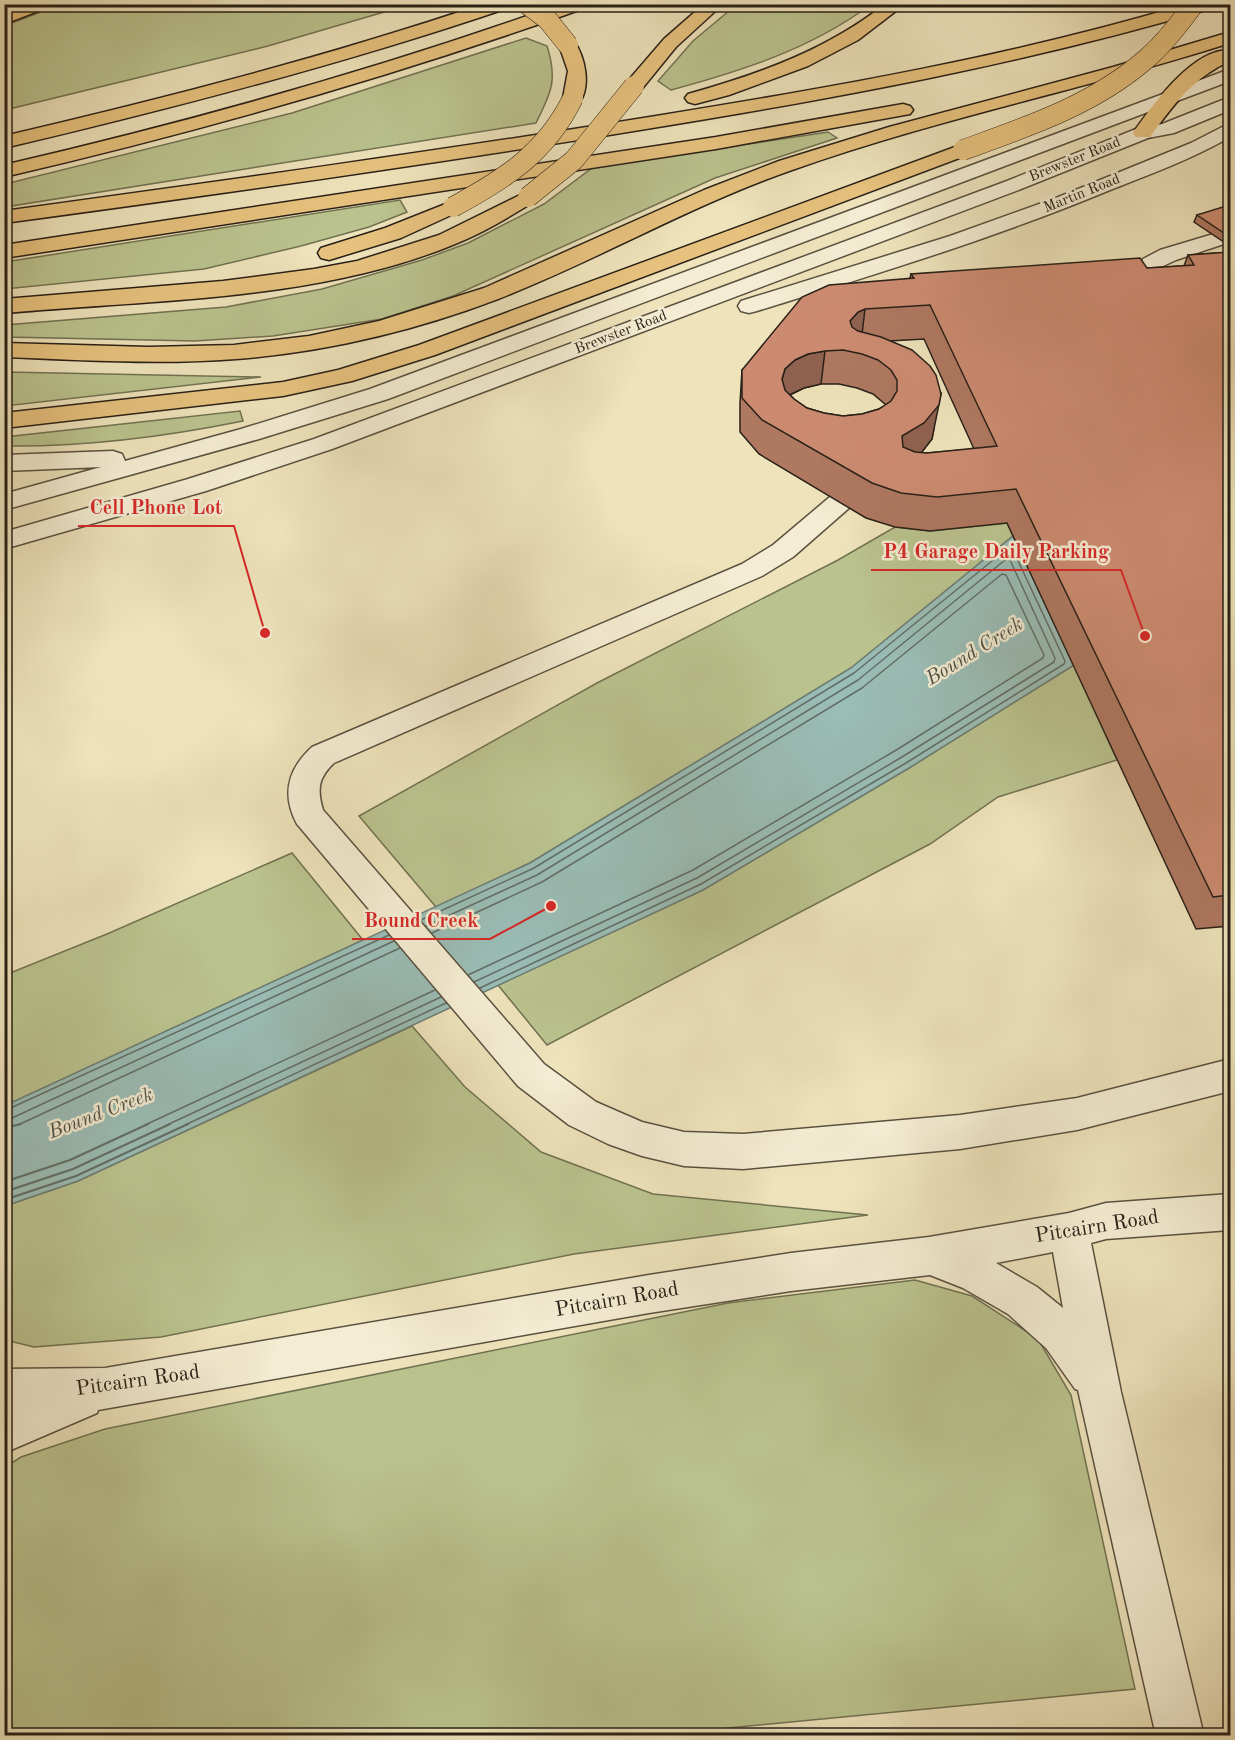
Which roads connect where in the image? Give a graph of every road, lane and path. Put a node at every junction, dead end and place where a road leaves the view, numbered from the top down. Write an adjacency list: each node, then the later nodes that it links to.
1 (40, 4): 10 (highway)
2 (446, 4): 17 (highway)
3 (502, 4): 20 (highway)
4 (527, 4): 34 (highway, bridge)
5 (579, 4): 24 (highway)
6 (715, 4): 34 (highway, bridge)
7 (897, 4): 23 (highway)
8 (1194, 4): 39 (highway, bridge)
9 (1207, 4): 23 (highway)
10 (4, 19)
11 (1230, 22): 32 (highway)
12 (1230, 37): 37 (highway)
13 (1230, 54): 15 (highway)
14 (1230, 75): 15 (street, Brewster Road)
15 (1167, 99): 19 (highway); 25 (street, Brewster Road)
16 (1230, 103): 19 (street, Brewster Road)
17 (13, 121)
18 (1230, 129): 22 (street, Martin Road)
19 (1143, 133): 29 (street, Brewster Road)
20 (4, 142)
21 (1230, 143): 22 (street)
22 (1198, 147): 31 (street, Martin Road)
23 (391, 163): 26 (highway)
24 (4, 171)
25 (877, 209): 29 (street); 40 (street, Brewster Road)
26 (4, 217)
27 (1230, 224): 33 (street)
28 (1230, 235): 33 (street)
29 (874, 237): 31 (street); 38 (street, Brewster Road)
30 (1230, 248): 33 (street)
31 (930, 250): 38 (street, Martin Road)
32 (4, 252)
33 (1149, 271): 35 (street)
34 (155, 294): 36 (highway)
35 (1161, 299)
36 (4, 306)
37 (4, 350)
38 (440, 401): 44 (street, Brewster Road)
39 (4, 421)
40 (250, 434): 41 (street); 43 (street, Brewster Road)
41 (4, 462)
42 (846, 491): 45 (street)
43 (4, 502)
44 (4, 541)
45 (1230, 1075)
46 (1230, 1212): 47 (street, Pitcairn Road)
47 (1069, 1231): 48 (street, Pitcairn Road); 51 (street)
48 (930, 1256): 49 (street, Pitcairn Road); 51 (street)
49 (105, 1389): 50 (street, Pitcairn Road); 52 (street)
50 (4, 1390)
51 (1100, 1392): 53 (street)
52 (4, 1432)
53 (1180, 1736)

